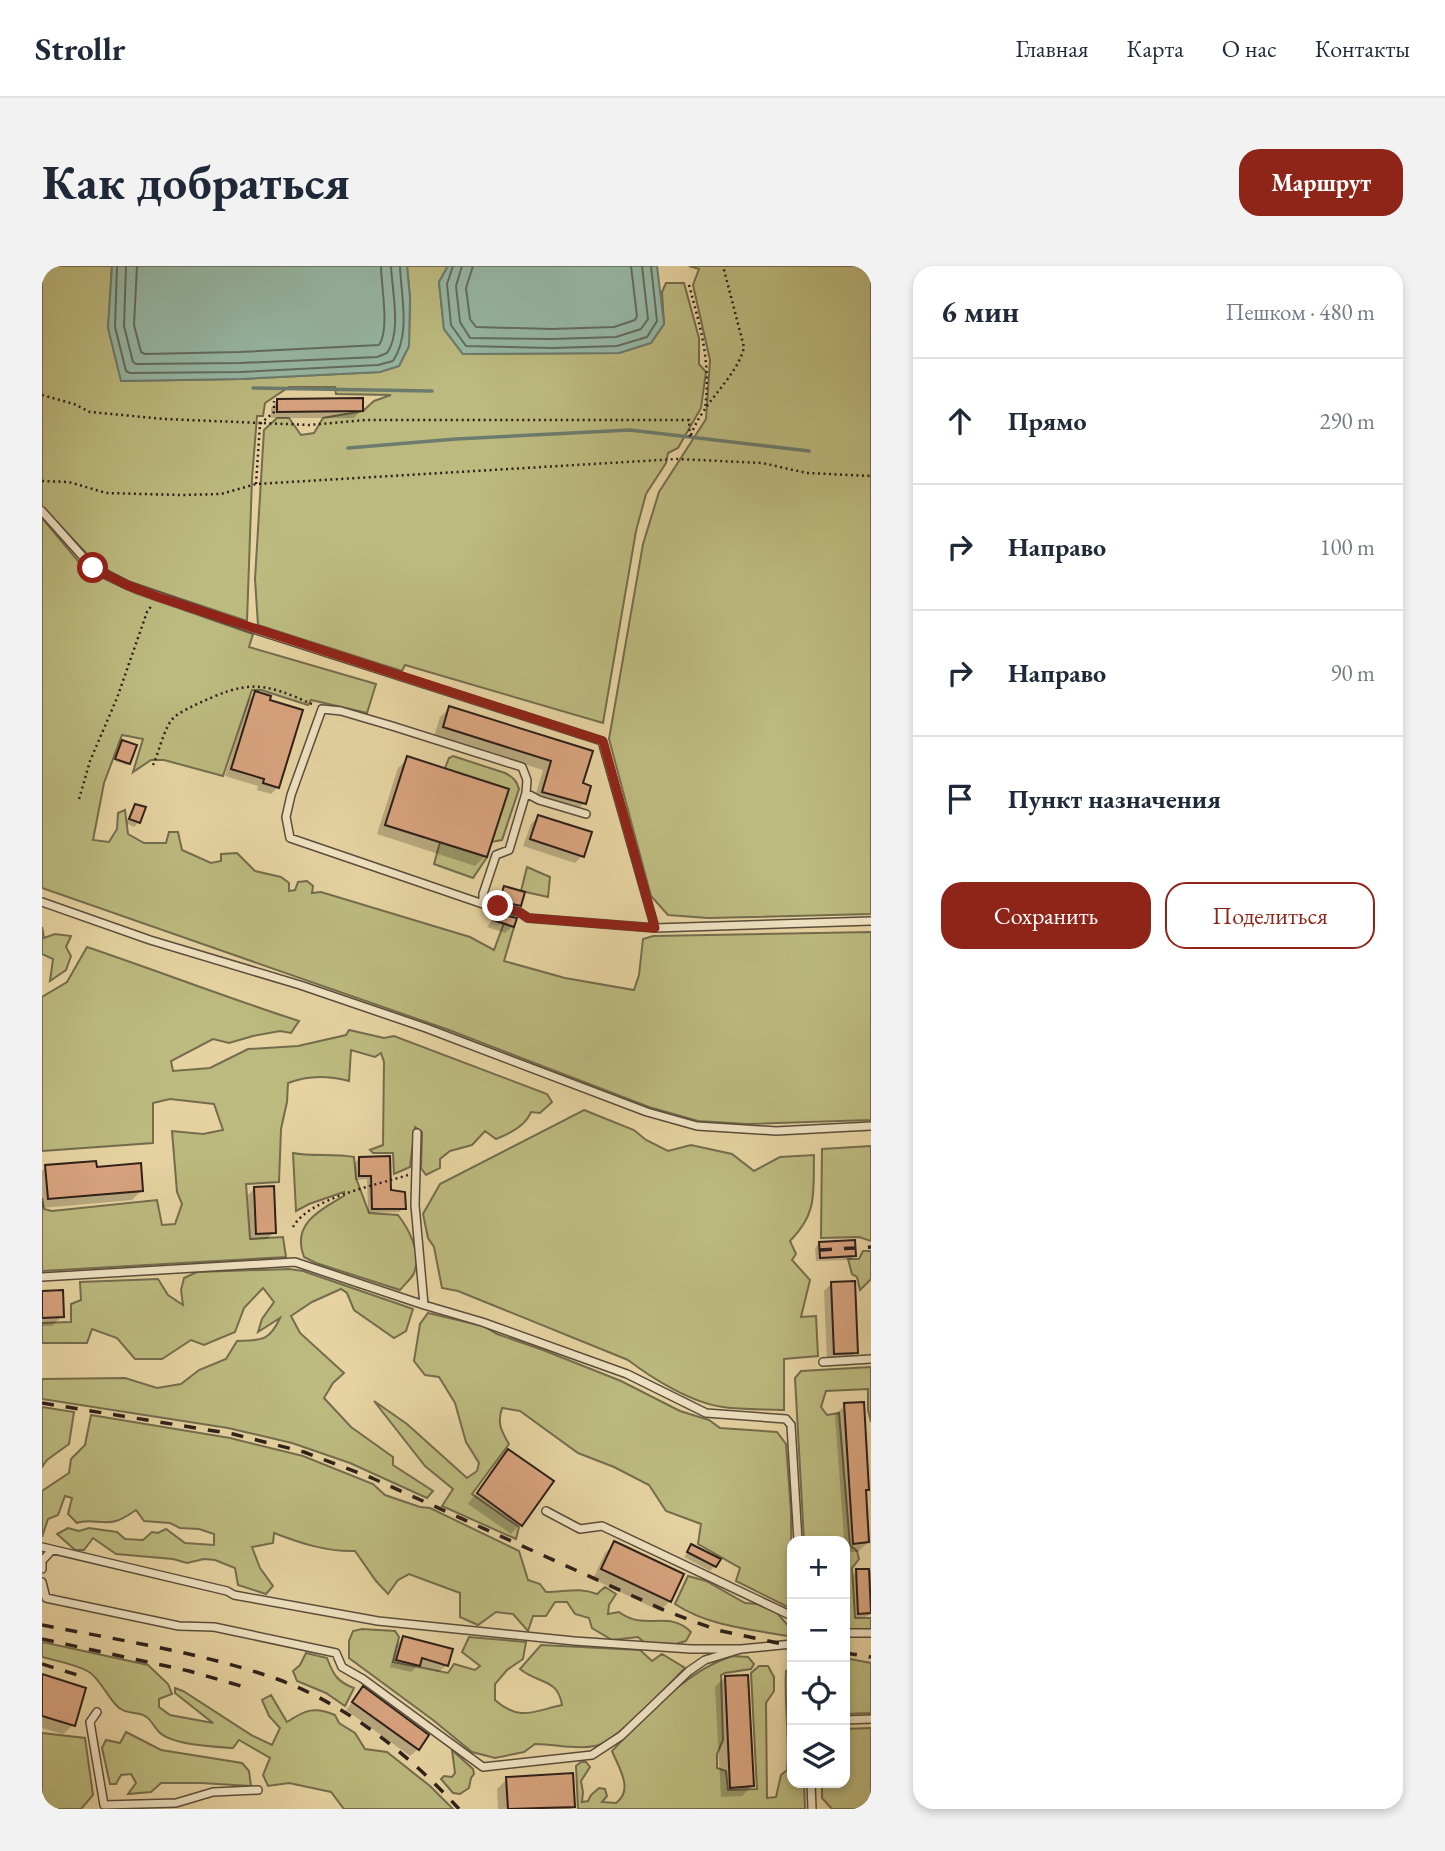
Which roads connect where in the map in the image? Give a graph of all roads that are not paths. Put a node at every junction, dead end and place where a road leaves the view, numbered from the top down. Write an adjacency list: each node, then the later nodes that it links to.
1 (42, 511): 7 (lane)
2 (526, 793): 3 (lane); 5 (lane); 5 (lane)
3 (586, 814)
4 (42, 902): 8 (lane)
5 (483, 904): 7 (lane)
6 (871, 921): 7 (lane)
7 (655, 928)
8 (871, 1126)
9 (417, 1133): 11 (lane)
10 (42, 1277): 11 (lane)
11 (424, 1305): 15 (lane)
12 (871, 1359): 13 (lane)
13 (823, 1362)
14 (546, 1511): 20 (lane)
15 (798, 1536)
16 (42, 1546): 17 (lane)
17 (52, 1550): 18 (lane); 24 (lane)
18 (42, 1569)
19 (42, 1582): 24 (lane)
20 (787, 1614)
21 (850, 1633): 22 (lane)
22 (871, 1633)
23 (787, 1644): 24 (lane)
24 (741, 1649)
25 (97, 1712): 29 (lane)
26 (871, 1719): 27 (lane)
27 (850, 1720)
28 (811, 1788): 30 (lane)
29 (258, 1790)
30 (812, 1809)

